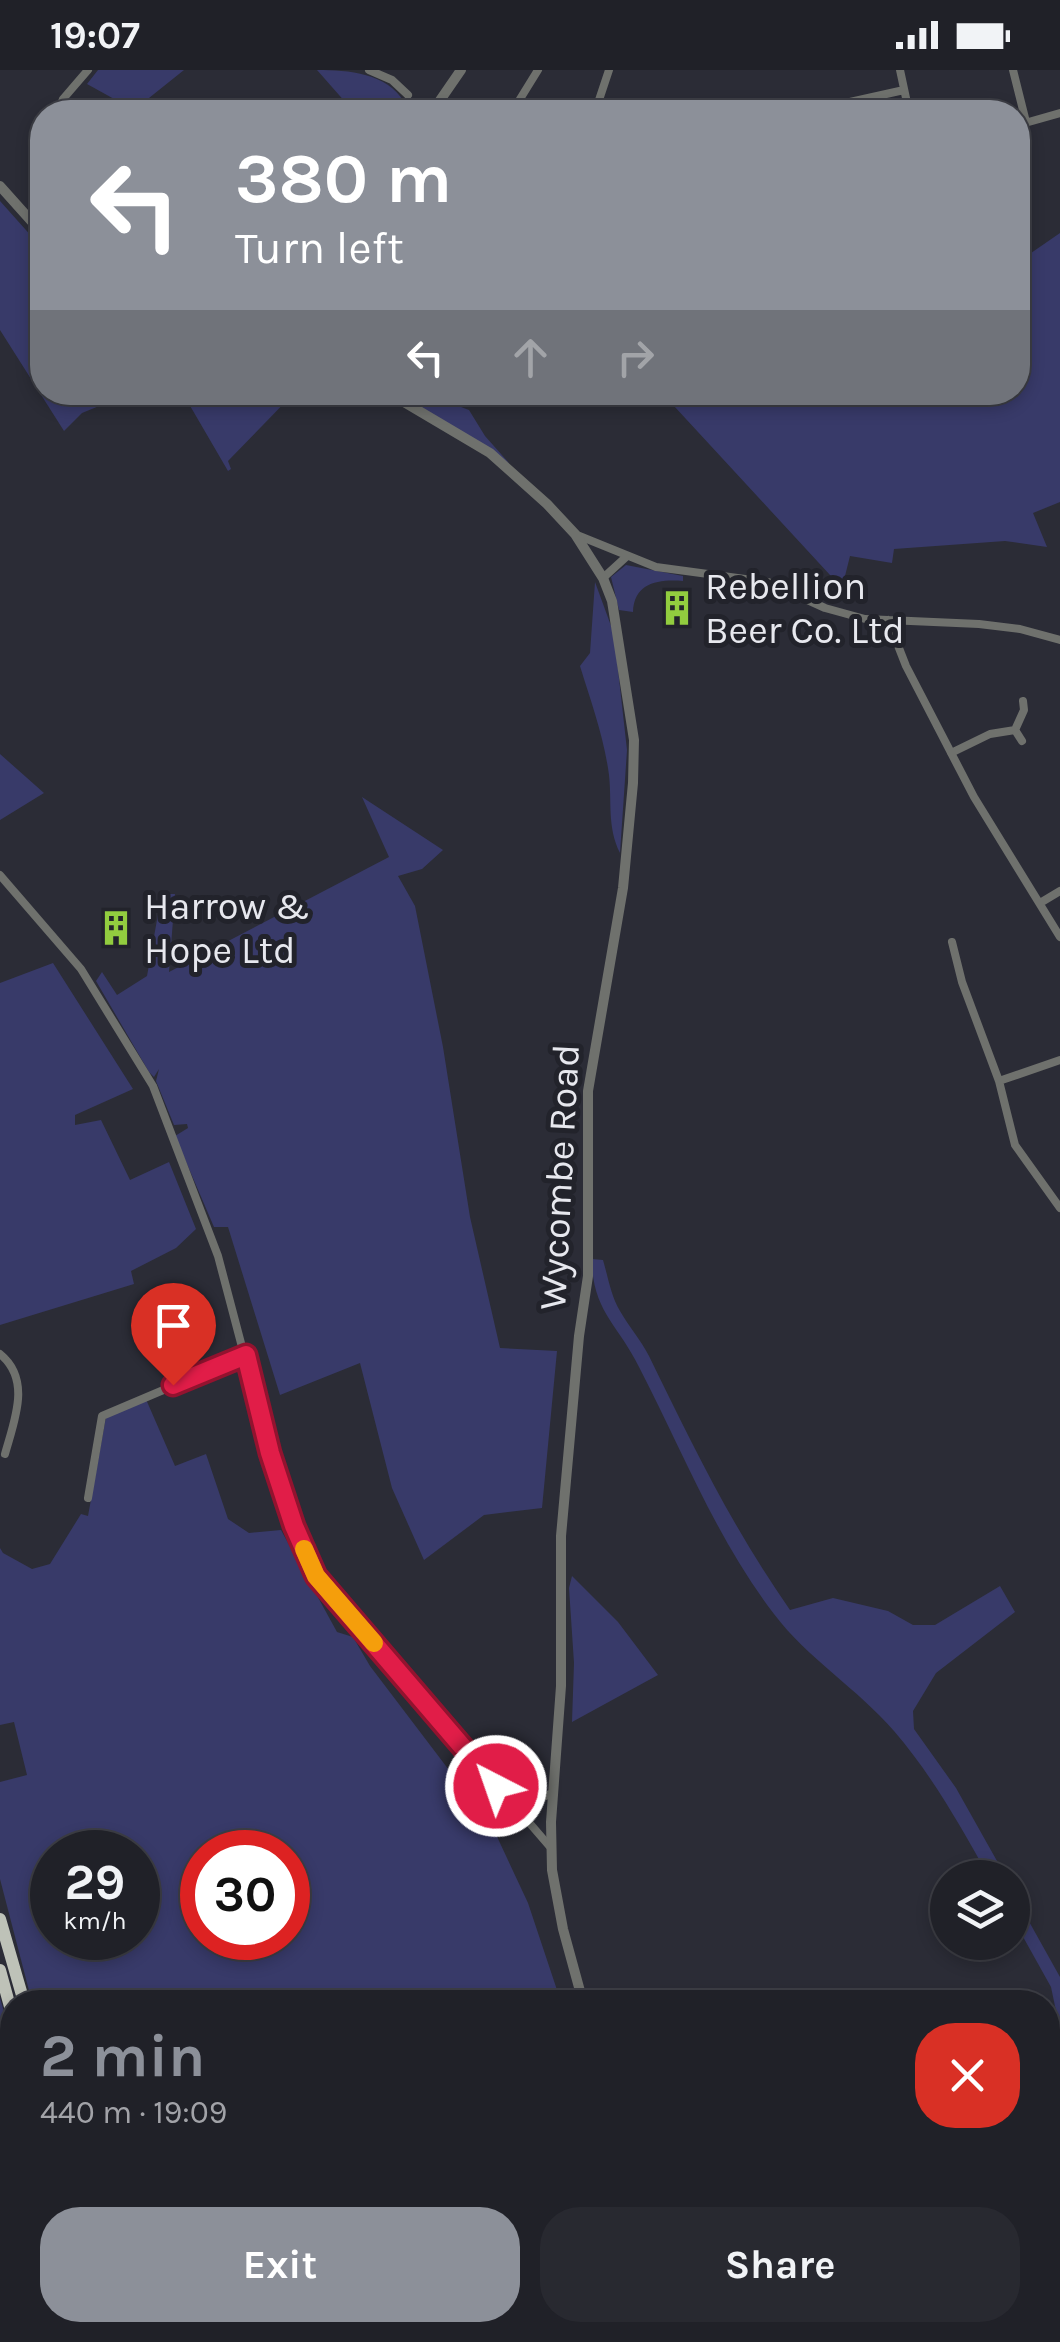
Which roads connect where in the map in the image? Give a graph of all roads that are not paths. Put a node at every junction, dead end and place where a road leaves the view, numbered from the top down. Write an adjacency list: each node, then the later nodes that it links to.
1 (88, 70): 10 (street)
2 (369, 70): 9 (street)
3 (462, 70): 11 (street)
4 (538, 70): 12 (street)
5 (609, 70): 13 (street)
6 (900, 70): 8 (street)
7 (1012, 70): 16 (street)
8 (904, 90): 14 (street); 15 (street)
9 (408, 95)
10 (63, 100)
11 (441, 100)
12 (519, 100)
13 (598, 100)
14 (859, 100)
15 (906, 100)
16 (1018, 100)
17 (1060, 113): 18 (street)
18 (1030, 122)
19 (0, 186): 20 (street)
20 (30, 220)
21 (415, 405): 22 (street, Wycombe Road)
22 (574, 534): 23 (street); 24 (street, Wycombe Road)
23 (626, 557): 24 (street); 25 (street)
24 (603, 578): 43 (street, Wycombe Road)
25 (888, 620): 26 (street); 30 (street)
26 (1060, 640)
27 (1023, 701): 28 (street)
28 (1016, 730): 29 (street); 30 (street)
29 (1022, 741)
30 (951, 753): 33 (street)
31 (0, 875): 40 (street)
32 (1060, 892): 33 (street)
33 (1040, 903): 34 (street)
34 (1060, 937)
35 (964, 947): 37 (street)
36 (1060, 1060): 37 (street)
37 (999, 1081): 38 (street)
38 (1060, 1208)
39 (0, 1354): 41 (street)
40 (246, 1355): 42 (street); 44 (street)
41 (5, 1454)
42 (88, 1498)
43 (553, 1793): 44 (street); 45 (street, Wycombe Road)
44 (515, 1808): 45 (street)
45 (551, 1848): 48 (street, Wycombe Road)
46 (0, 1919): 47 (highway)
47 (21, 1990)
48 (580, 1990)

